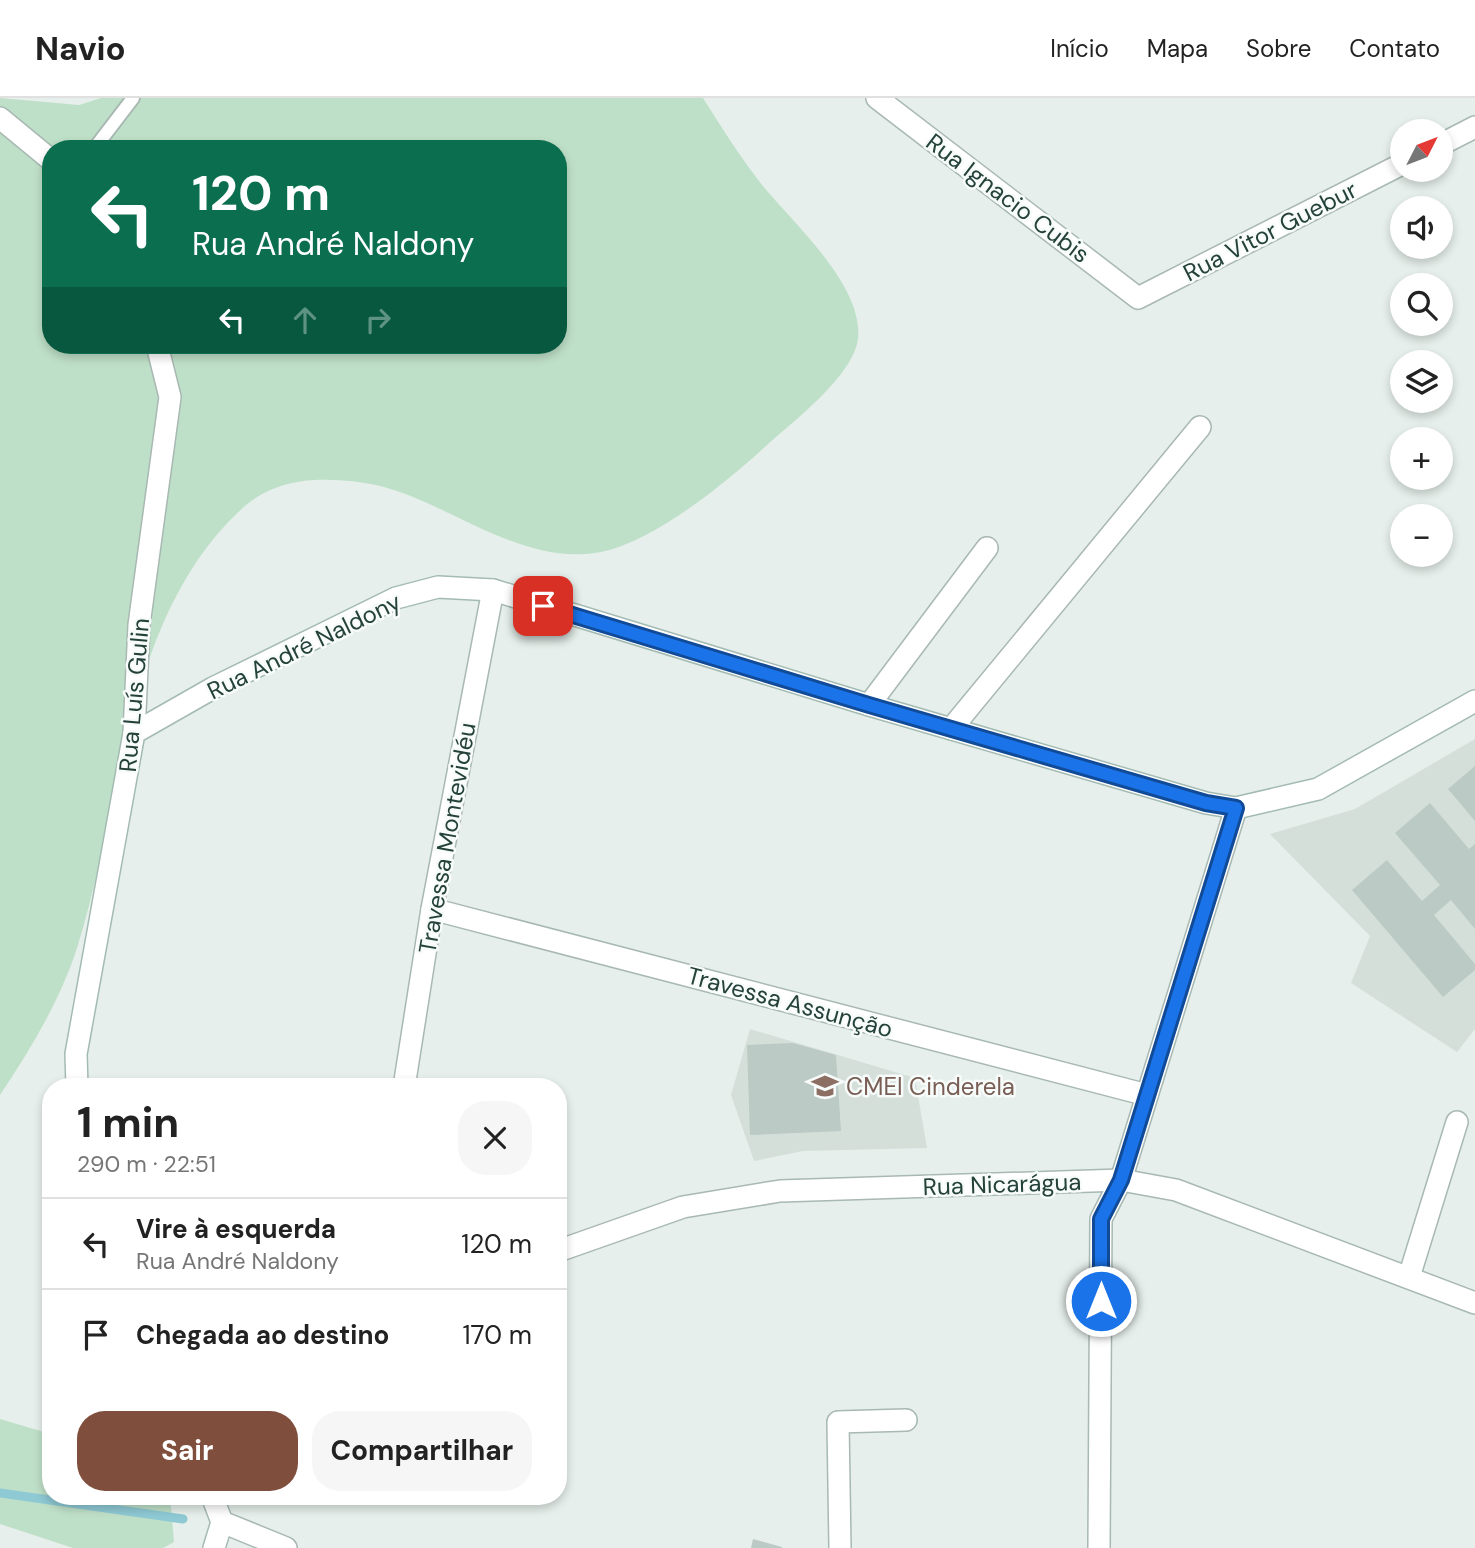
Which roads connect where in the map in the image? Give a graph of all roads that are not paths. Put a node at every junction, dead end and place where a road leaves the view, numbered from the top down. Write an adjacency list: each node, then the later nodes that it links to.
1 (133, 98): 6 (lane)
2 (877, 98): 9 (street, Rua Ignacio Cubis)
3 (0, 118): 7 (street)
4 (1475, 127): 5 (street)
5 (1453, 138)
6 (101, 140)
7 (42, 153)
8 (1390, 170): 9 (street, Rua Vitor Guebur)
9 (1138, 298)
10 (158, 354): 17 (street, Rua Luís Gulin)
11 (1200, 427): 16 (street)
12 (987, 548): 15 (street)
13 (493, 590): 15 (street, Rua André Naldony); 17 (street, Rua André Naldony); 19 (street, Travessa Montevidéu)
14 (1475, 701): 18 (street, Rua André Naldony)
15 (869, 705): 16 (street, Rua André Naldony)
16 (951, 729): 18 (street, Rua André Naldony)
17 (135, 733): 20 (street, Rua Luís Gulin)
18 (1236, 808): 22 (street)
19 (432, 909): 21 (street, Travessa Montevidéu); 22 (street, Travessa Assunção)
20 (77, 1078)
21 (405, 1078)
22 (1147, 1095): 24 (street)
23 (1457, 1122): 26 (street)
24 (1121, 1180): 25 (street, Rua Nicarágua); 26 (street, Rua Nicarágua); 34 (street)
25 (567, 1248)
26 (1409, 1277): 27 (street, Rua Nicarágua)
27 (1475, 1303)
28 (906, 1420): 33 (street)
29 (215, 1505): 30 (street)
30 (222, 1522): 31 (street); 32 (street)
31 (214, 1548)
32 (286, 1548)
33 (840, 1548)
34 (1099, 1548)

